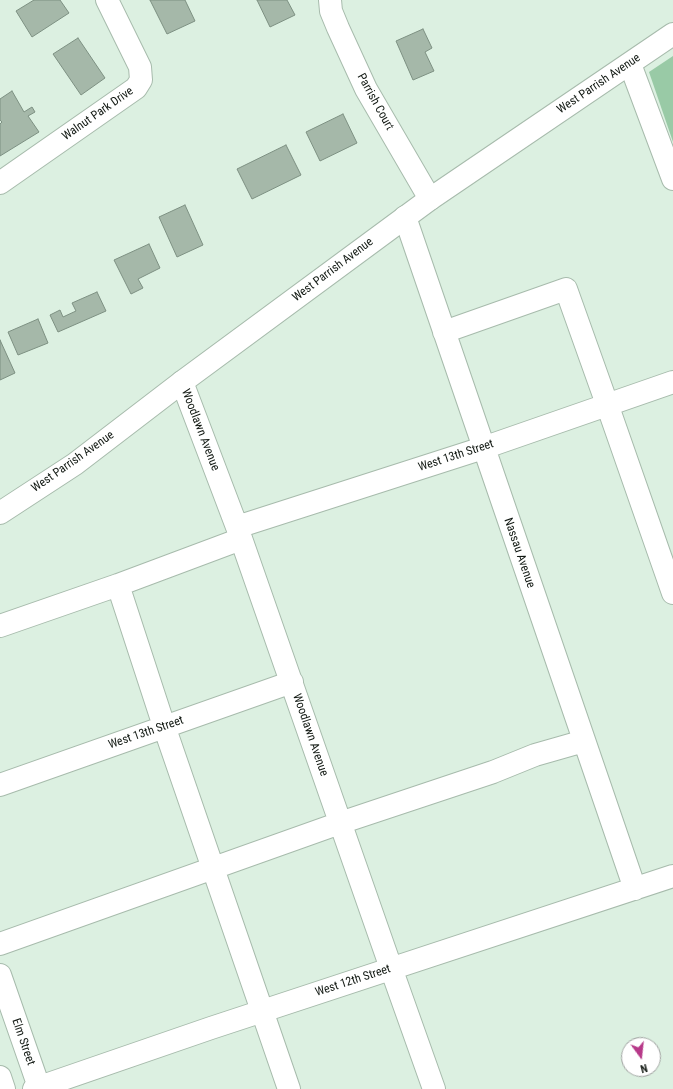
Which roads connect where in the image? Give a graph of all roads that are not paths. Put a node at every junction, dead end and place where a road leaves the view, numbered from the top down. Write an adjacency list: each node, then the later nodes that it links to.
1 (106, 0): 6 (street, Walnut Park Drive)
2 (330, 0): 7 (street, Parrish Court)
3 (673, 34): 4 (street, West Parrish Avenue)
4 (630, 64): 5 (street); 7 (street, West Parrish Avenue)
5 (673, 179)
6 (0, 184)
7 (430, 198): 8 (street, West Parrish Avenue)
8 (405, 217): 9 (street, Nassau Avenue); 10 (street, West Parrish Avenue)
9 (444, 332): 12 (street); 13 (street, Nassau Avenue)
10 (182, 382): 14 (street, West Parrish Avenue); 15 (street, Woodlawn Avenue)
11 (673, 382): 12 (street, West 13th Street)
12 (607, 404): 13 (street, West 13th Street); 17 (street)
13 (483, 448): 15 (street, West 13th Street); 21 (street, Nassau Avenue)
14 (0, 514)
15 (239, 533): 16 (street, West 13th Street); 19 (street, Woodlawn Avenue)
16 (118, 585): 18 (street, West 13th Street); 20 (street)
17 (673, 593)
18 (0, 626)
19 (292, 682): 20 (street, West 13th Street); 23 (street, Woodlawn Avenue)
20 (164, 726): 22 (street, West 13th Street); 24 (street)
21 (584, 741): 23 (street); 26 (street, Nassau Avenue)
22 (0, 785)
23 (340, 823): 24 (street); 28 (street, Woodlawn Avenue)
24 (213, 868): 27 (street); 30 (street)
25 (673, 876): 26 (street, West 12th Street)
26 (635, 889): 28 (street, West 12th Street)
27 (0, 944)
28 (391, 968): 30 (street, West 12th Street); 35 (street, Woodlawn Avenue)
29 (0, 975): 32 (street, Elm Street)
30 (263, 1011): 32 (street, West 12th Street); 34 (street)
31 (0, 1077): 33 (street)
32 (36, 1088)
33 (4, 1089)
34 (289, 1089)
35 (434, 1089)

